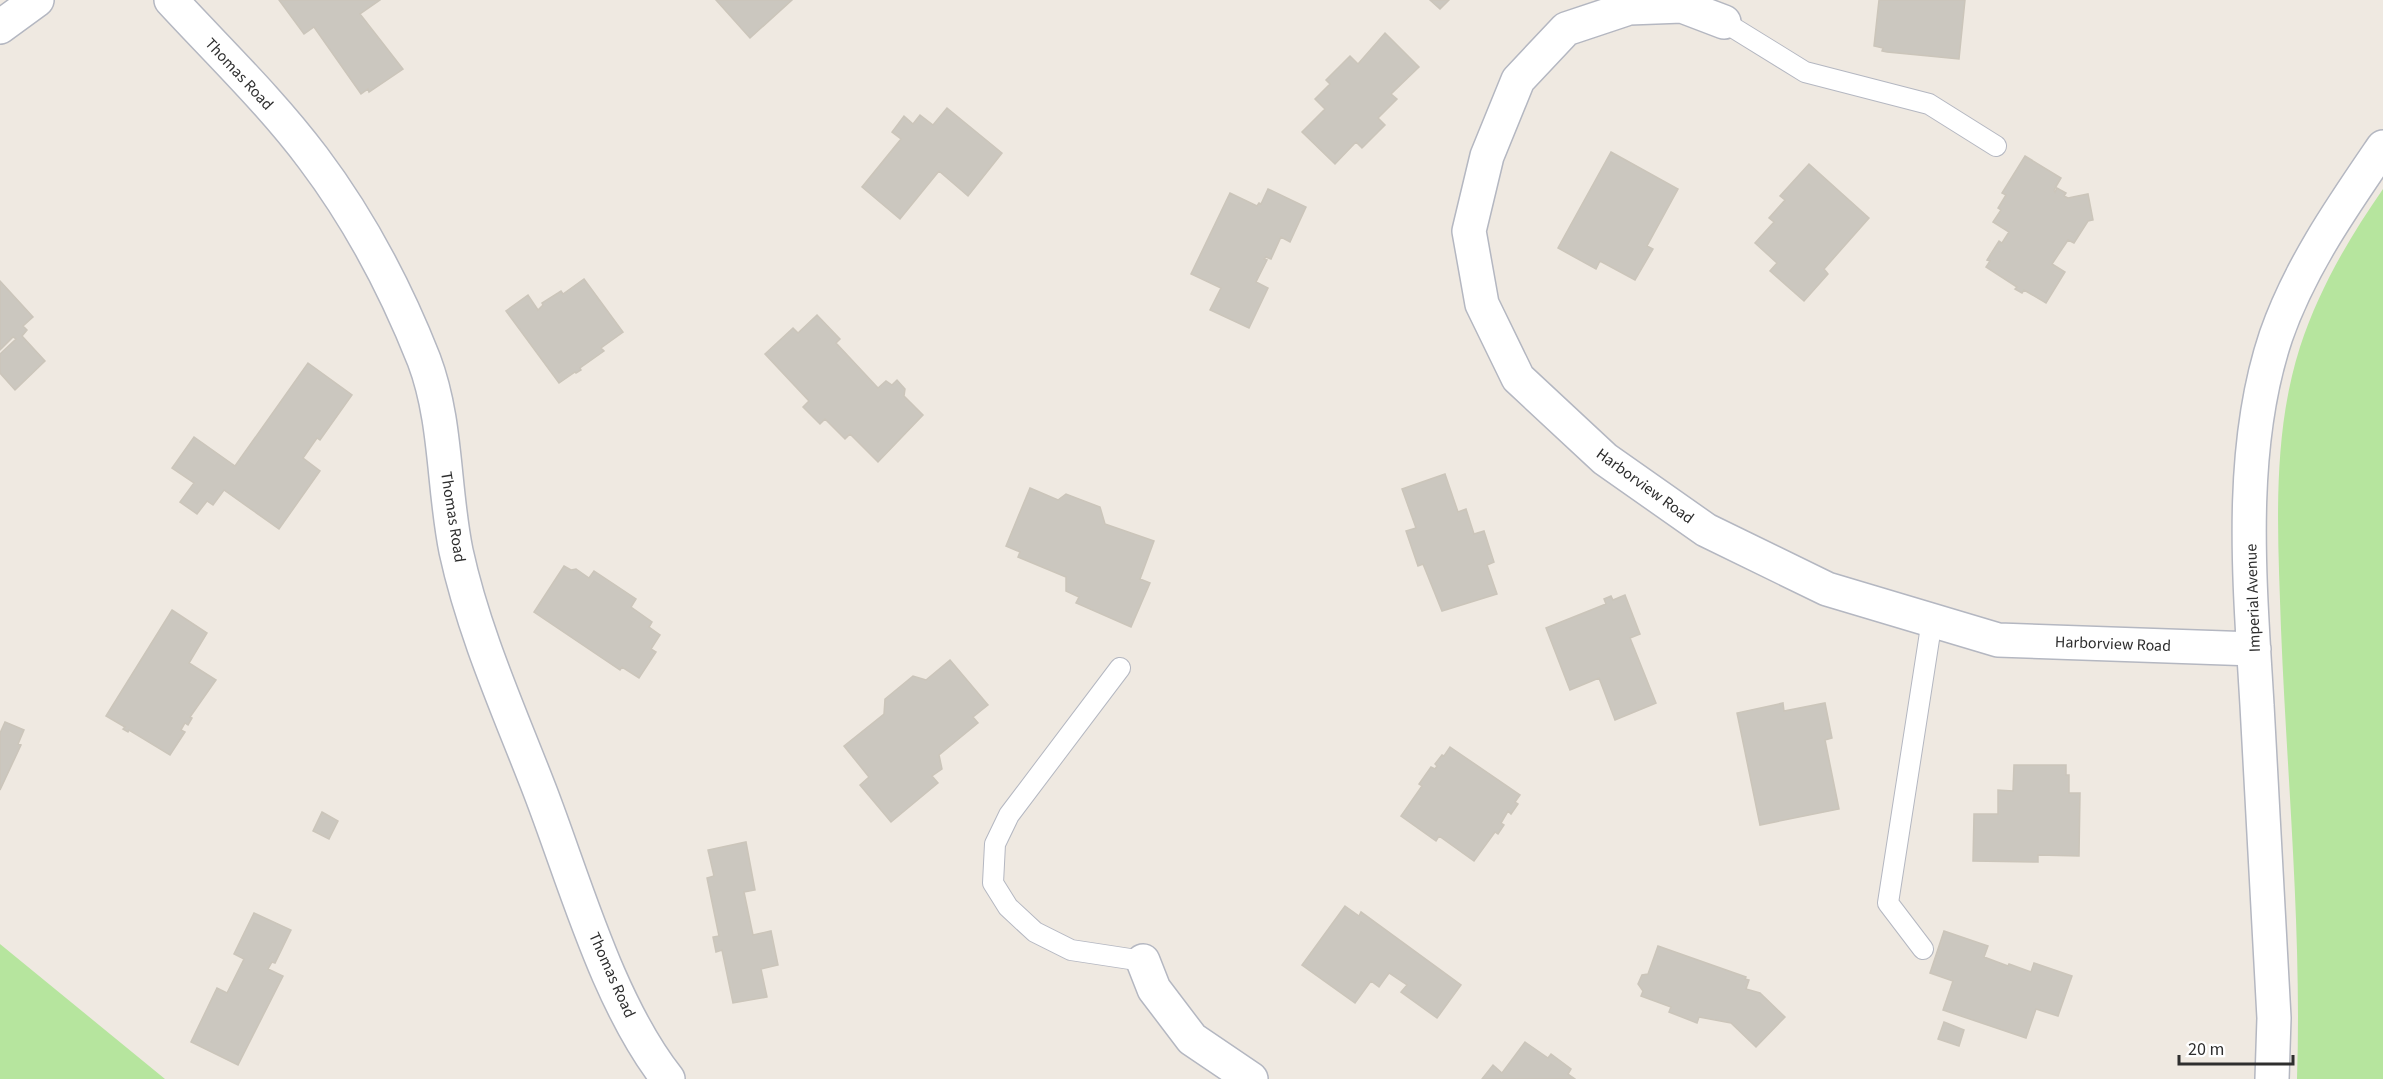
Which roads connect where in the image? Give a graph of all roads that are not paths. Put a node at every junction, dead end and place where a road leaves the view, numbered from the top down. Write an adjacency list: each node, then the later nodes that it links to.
1 (37, 0): 4 (street)
2 (171, 0): 12 (street, Thomas Road)
3 (1724, 22): 5 (lane); 7 (street, Harborview Road)
4 (0, 27)
5 (1996, 146)
6 (2383, 147): 8 (street, Imperial Avenue)
7 (1932, 620): 8 (street, Harborview Road); 10 (lane)
8 (2254, 649): 14 (street, Imperial Avenue)
9 (1120, 668): 11 (lane)
10 (1923, 949)
11 (1143, 961): 13 (street)
12 (668, 1079)
13 (1251, 1079)
14 (2272, 1079)

